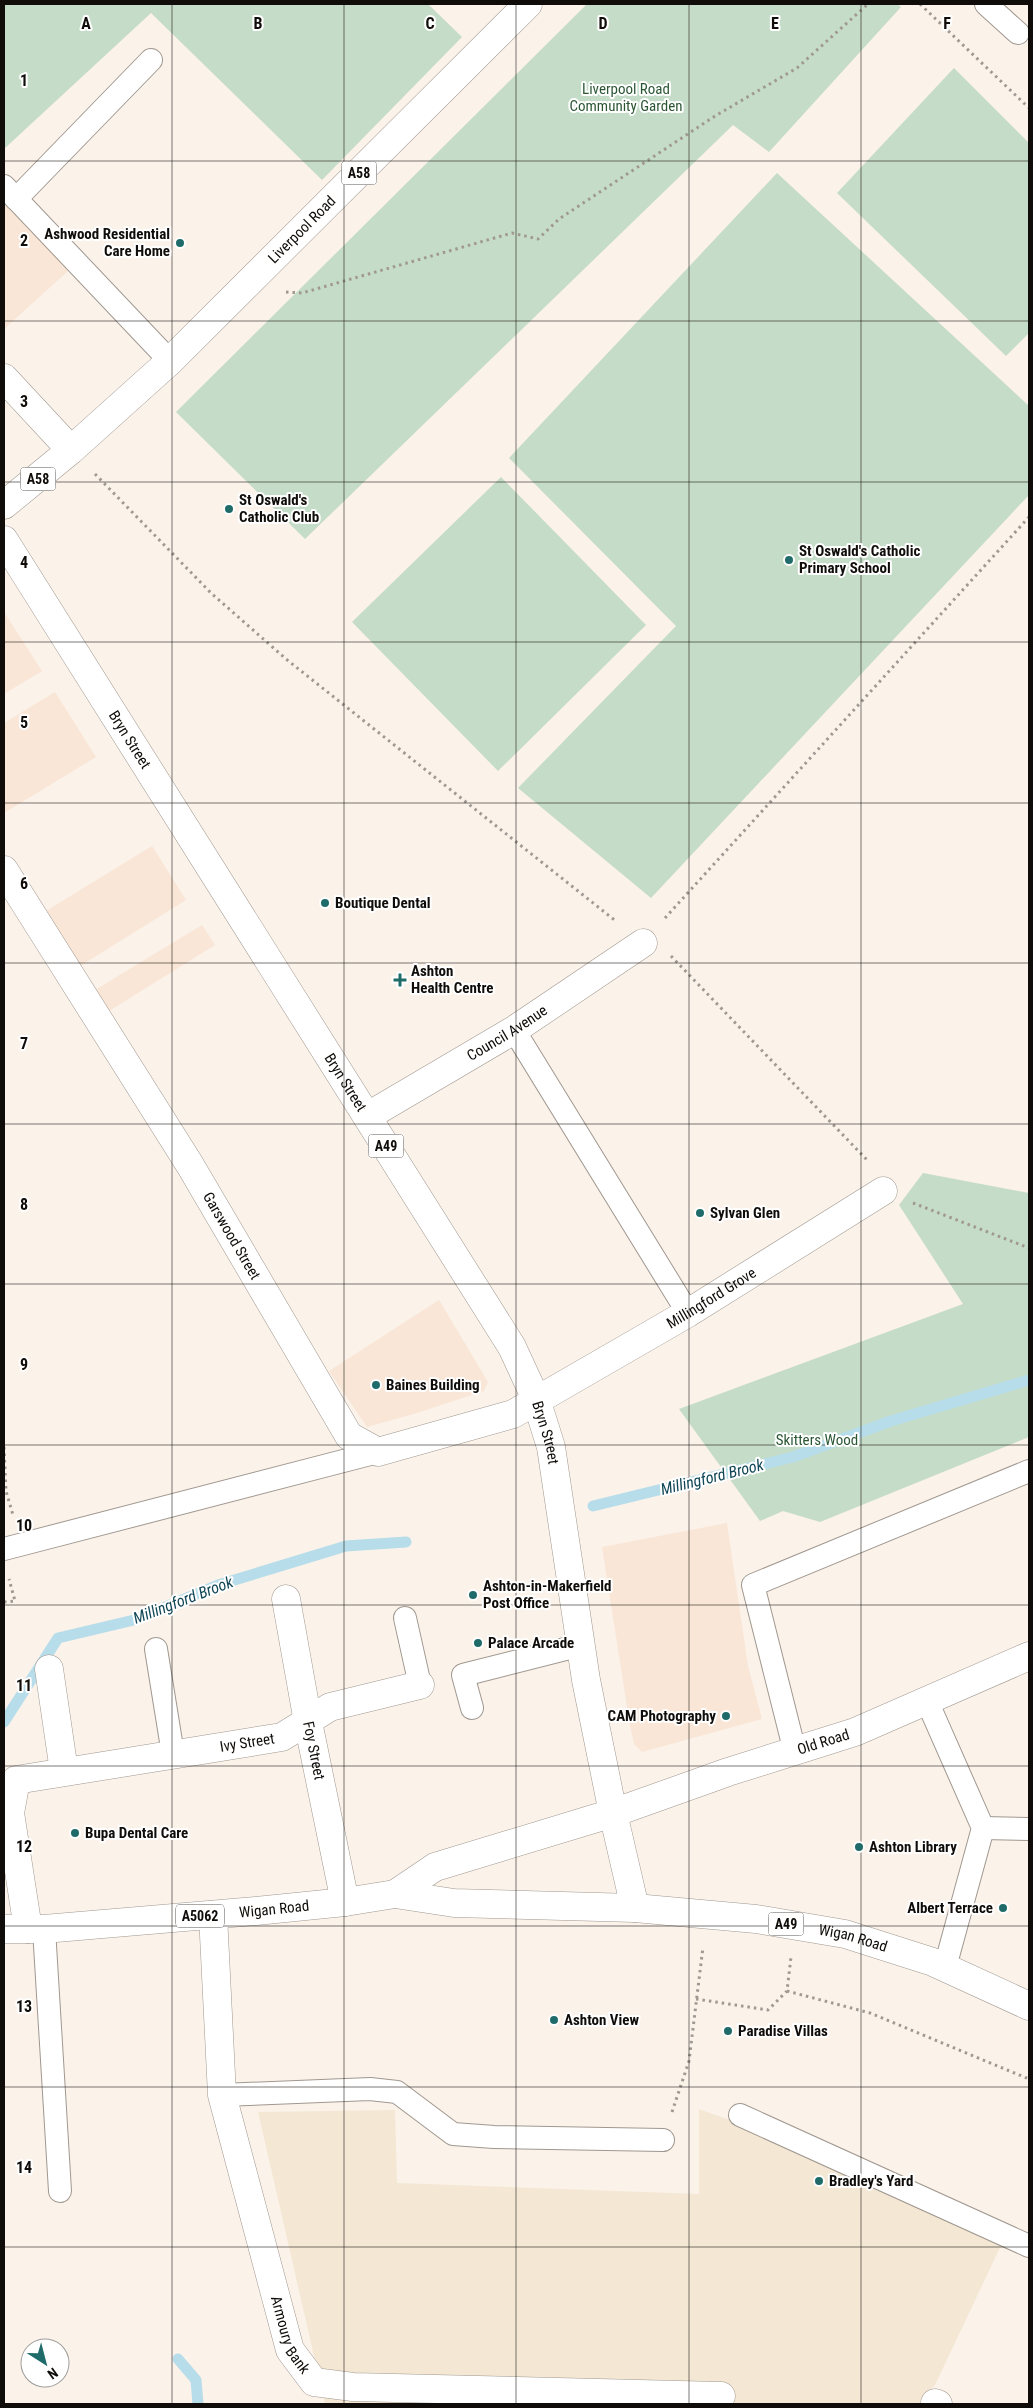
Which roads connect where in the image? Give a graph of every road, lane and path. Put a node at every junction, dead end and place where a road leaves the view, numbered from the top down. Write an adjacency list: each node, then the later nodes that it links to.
1 (528, 4): 9 (street, Liverpool Road / A58)
2 (868, 4): 9 (path)
3 (920, 4): 7 (path)
4 (986, 4): 5 (lane)
5 (1018, 33)
6 (151, 60): 8 (lane)
7 (1029, 108)
8 (10, 193): 10 (lane)
9 (254, 277): 10 (street, Liverpool Road / A58)
10 (170, 361): 12 (street, Liverpool Road / A58)
11 (4, 378): 12 (street)
12 (71, 450): 14 (street, A58)
13 (96, 475): 18 (path)
14 (4, 506)
15 (1029, 517): 18 (path)
16 (4, 540): 20 (street, Bryn Street / A49)
17 (4, 870): 26 (street, Garswood Street)
18 (646, 938): 19 (street, Council Avenue); 21 (path)
19 (514, 1030): 20 (street, Council Avenue); 23 (lane)
20 (368, 1116): 24 (street, Bryn Street / A49)
21 (884, 1191): 22 (path); 23 (street, Millingford Grove)
22 (1029, 1248)
23 (688, 1312): 24 (street, Millingford Grove)
24 (536, 1400): 26 (street); 34 (street, Bryn Street / A49)
25 (4, 1447): 28 (path)
26 (378, 1452): 29 (lane)
27 (1029, 1471): 42 (lane)
28 (11, 1522)
29 (4, 1549)
30 (8, 1573): 32 (path)
31 (286, 1599): 41 (street, Foy Street)
32 (4, 1602)
33 (405, 1618): 38 (lane)
34 (581, 1645): 40 (lane); 45 (street, Bryn Street / A49)
35 (156, 1649): 43 (lane)
36 (1029, 1656): 39 (street, Old Road)
37 (50, 1669): 44 (street)
38 (420, 1685): 41 (street, Ivy Street)
39 (927, 1701): 42 (street, Old Road); 46 (lane)
40 (472, 1708)
41 (308, 1722): 43 (street, Ivy Street); 49 (street, Foy Street)
42 (795, 1752): 45 (street, Old Road)
43 (173, 1754): 44 (street, Ivy Street)
44 (64, 1771): 53 (street, Ivy Street)
45 (613, 1813): 48 (street, Wigan Road / A5062); 50 (street, A49)
46 (983, 1828): 47 (lane); 55 (lane)
47 (1029, 1829)
48 (395, 1894): 49 (street, Wigan Road / A5062); 50 (street, Wigan Road / A5062)
49 (345, 1902): 51 (street, Wigan Road / A5062)
50 (635, 1908): 52 (street, Wigan Road / A49)
51 (213, 1914): 53 (street, Wigan Road / A5062); 60 (street, Armoury Bank)
52 (707, 1914): 55 (street, Wigan Road / A49); 57 (path)
53 (25, 1929): 63 (lane)
54 (791, 1963): 56 (path)
55 (945, 1966): 58 (street, Wigan Road / A49)
56 (787, 1991): 57 (path); 59 (path)
57 (696, 1999): 62 (path)
58 (1029, 2006)
59 (1029, 2080)
60 (222, 2095): 62 (lane); 65 (street, Armoury Bank)
61 (740, 2115): 64 (lane)
62 (663, 2140)
63 (60, 2192)
64 (1029, 2246)
65 (721, 2396)

